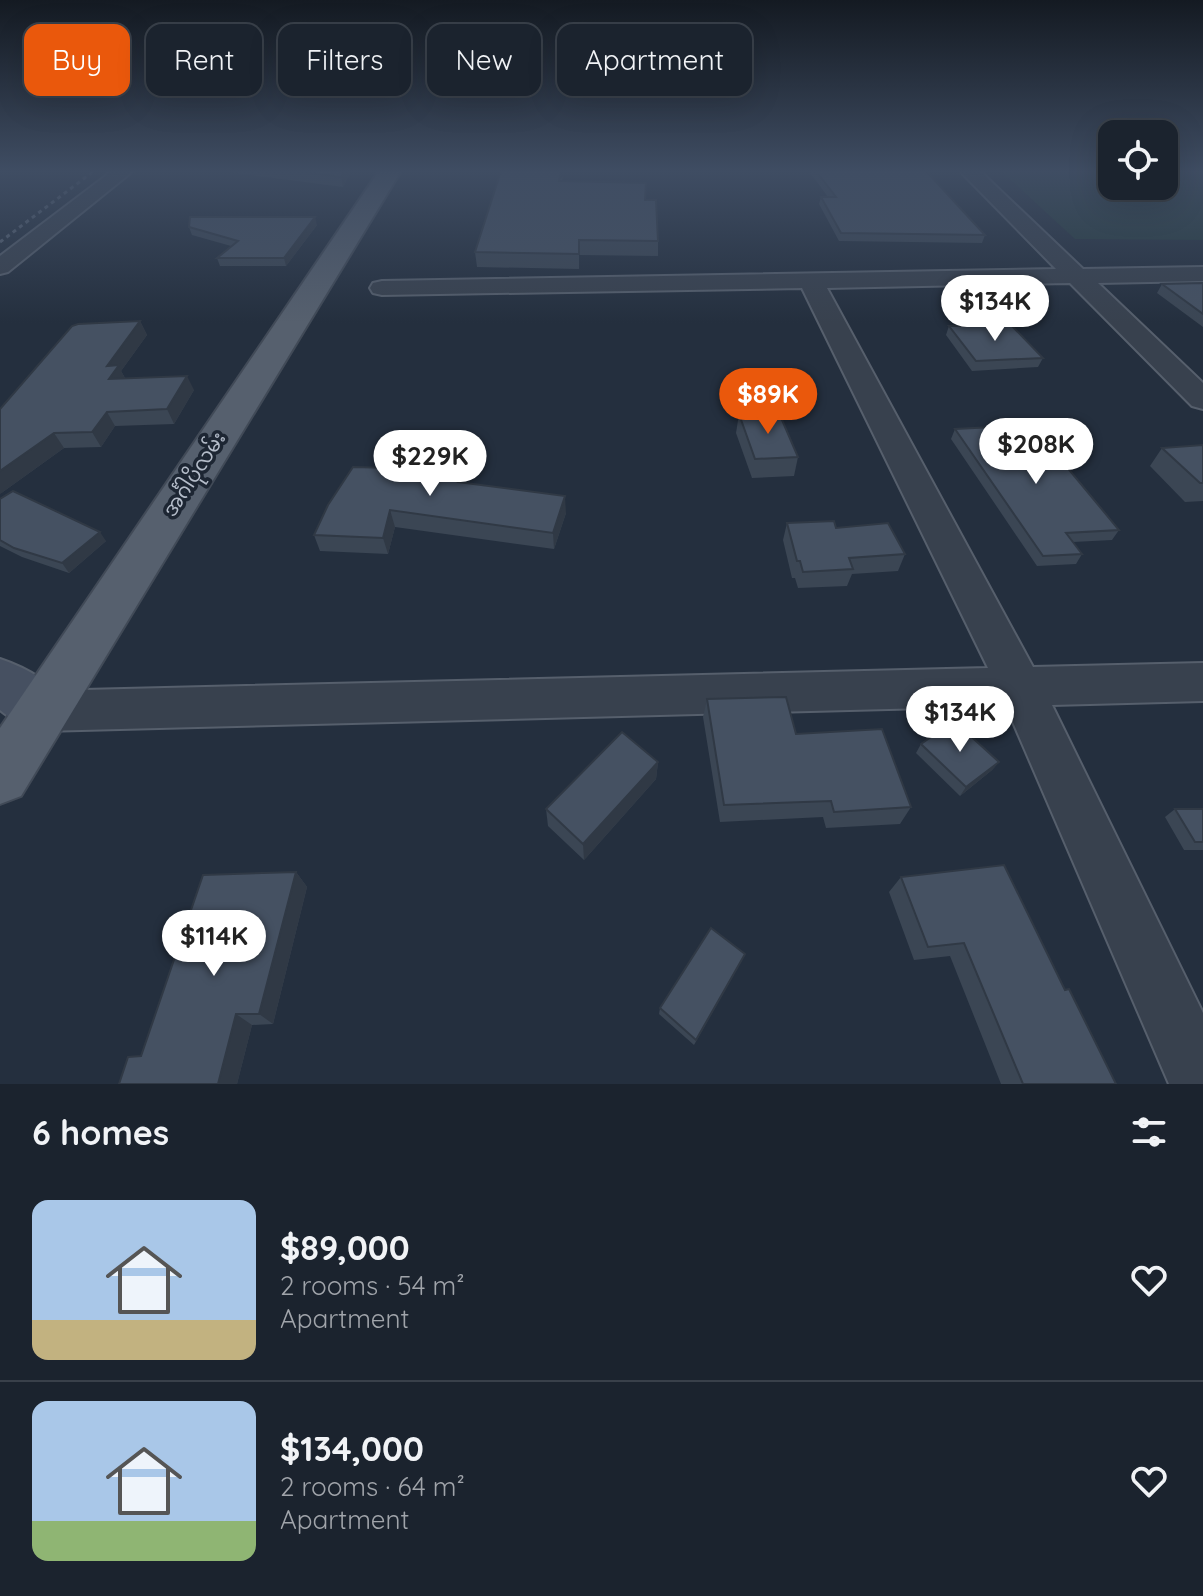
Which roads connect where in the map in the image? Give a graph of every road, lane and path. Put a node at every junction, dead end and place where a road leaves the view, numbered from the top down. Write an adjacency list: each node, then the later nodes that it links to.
1 (59, 222): 4 (street)
2 (357, 222): 13 (main road, အင်္ဂါပိုလမ်း)
3 (1020, 222): 6 (street)
4 (0, 267)
5 (1203, 274): 6 (street)
6 (1074, 276): 7 (street); 9 (street)
7 (812, 283): 8 (street); 12 (street)
8 (382, 288)
9 (1203, 400)
10 (0, 681): 13 (main road)
11 (1203, 682): 12 (street)
12 (1020, 686): 13 (street); 15 (street)
13 (43, 711): 14 (main road, အင်္ဂါပိုလမ်း)
14 (0, 777)
15 (1203, 1084)

